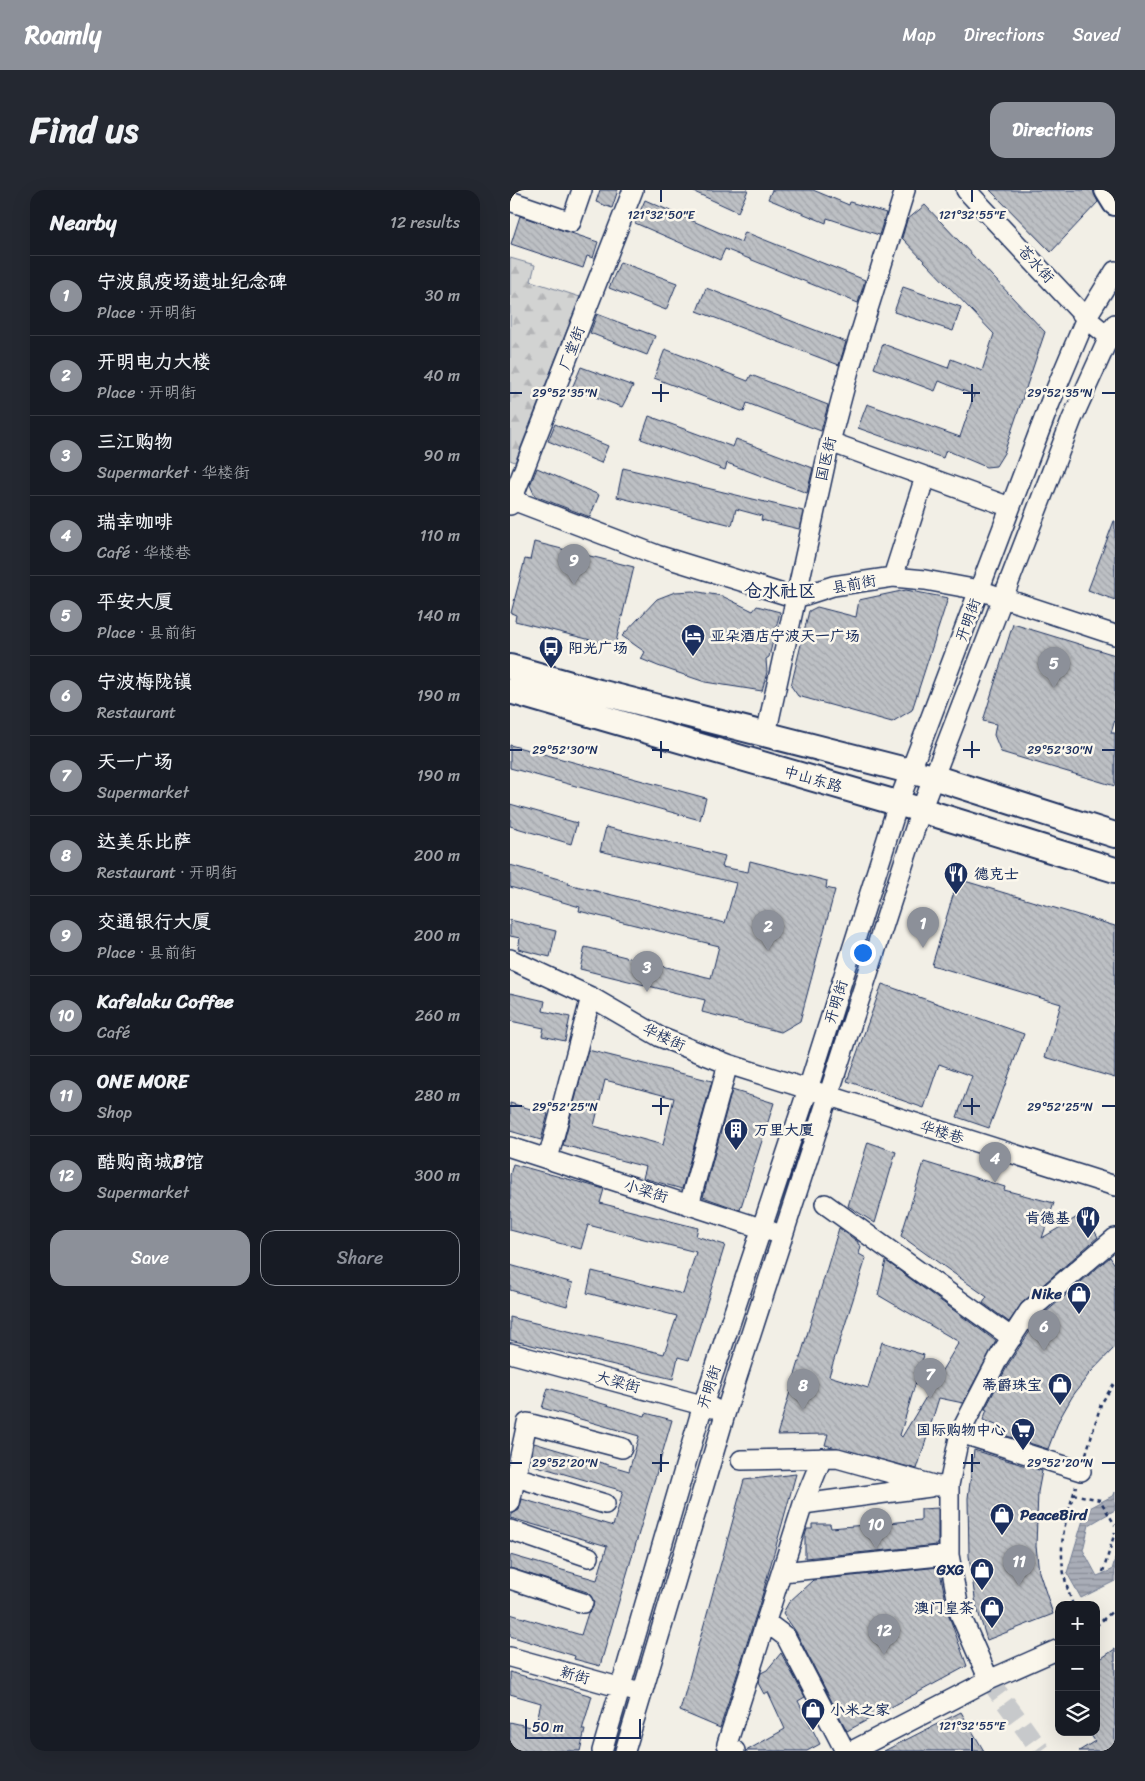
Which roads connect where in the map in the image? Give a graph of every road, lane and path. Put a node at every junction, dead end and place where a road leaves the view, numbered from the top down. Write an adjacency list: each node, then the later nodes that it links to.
1 (582, 190): 6 (street)
2 (634, 190): 13 (street, 厂堂街)
3 (905, 190): 11 (street, 国医街)
4 (966, 190): 9 (street, 苍水街)
5 (1107, 190): 7 (main road)
6 (510, 201)
7 (1115, 203)
8 (1115, 271): 9 (street, 开明街)
9 (1086, 318): 10 (street, 苍水街); 14 (street, 开明街)
10 (1113, 337): 17 (street, 开明街)
11 (830, 442): 12 (street); 18 (street, 国医街)
12 (924, 477): 14 (street); 15 (street)
13 (510, 500): 18 (street)
14 (1010, 507): 16 (street, 开明街)
15 (893, 577): 16 (street, 县前街); 18 (street, 县前街)
16 (979, 590): 17 (street, 县前街); 23 (street, 开明街)
17 (1003, 597): 19 (street, 县前街); 23 (street, 开明街)
18 (796, 598): 22 (street, 国医街)
19 (1115, 635)
20 (510, 667): 22 (main road, 中山东路)
21 (510, 691): 24 (main road, 中山东路)
22 (766, 734): 23 (main road, 中山东路)
23 (922, 775): 24 (street, 开明街); 25 (main road, 中山东路)
24 (909, 807): 26 (main road, 中山东路); 30 (street, 开明街); 31 (street, 开明街)
25 (1115, 835)
26 (1115, 870)
27 (510, 959): 28 (street, 华楼街)
28 (591, 998): 29 (street, 华楼街); 33 (street)
29 (728, 1064): 30 (street, 华楼街); 36 (street)
30 (808, 1089): 31 (street, 华楼街); 37 (street, 开明街)
31 (827, 1096): 34 (street, 华楼巷); 38 (street, 开明街)
32 (510, 1147): 33 (street, 小梁街)
33 (548, 1159): 36 (street, 小梁街)
34 (1115, 1186)
35 (824, 1204): 40 (street)
36 (689, 1205): 37 (street, 小梁街)
37 (762, 1228): 38 (street, 小梁街); 43 (street, 开明街)
38 (783, 1235): 44 (street, 开明街)
39 (1115, 1238): 40 (street)
40 (1012, 1338): 45 (street)
41 (510, 1353): 43 (street, 大梁街)
42 (1115, 1382): 49 (path)
43 (703, 1404): 44 (street, 大梁街); 74 (street, 开明街)
44 (726, 1411): 75 (street, 开明街)
45 (960, 1433): 49 (street); 51 (street)
46 (622, 1448): 50 (street)
47 (822, 1458): 48 (street); 51 (street); 55 (street)
48 (740, 1460)
49 (1081, 1471): 52 (path)
50 (516, 1477): 53 (street); 54 (street)
51 (943, 1486): 55 (street); 61 (street)
52 (1073, 1494): 56 (path); 66 (path)
53 (510, 1503)
54 (605, 1504)
55 (803, 1504): 63 (street)
56 (1115, 1524)
57 (510, 1530): 62 (street)
58 (1115, 1532): 59 (path)
59 (1110, 1547): 60 (path); 64 (path)
60 (1115, 1548)
61 (949, 1555): 63 (street); 73 (street)
62 (589, 1557)
63 (782, 1572): 69 (street)
64 (1103, 1572)
65 (510, 1579): 67 (street)
66 (1072, 1601)
67 (583, 1603)
68 (1115, 1609): 70 (path)
69 (766, 1622): 78 (street); 79 (street)
70 (1100, 1622)
71 (1055, 1651): 73 (street)
72 (510, 1657): 74 (street, 新街)
73 (989, 1680): 80 (street)
74 (621, 1688): 75 (street, 新街); 76 (street, 开明街)
75 (641, 1693): 77 (street, 开明街)
76 (602, 1751)
77 (625, 1751)
78 (736, 1751)
79 (845, 1751)
80 (852, 1751)

